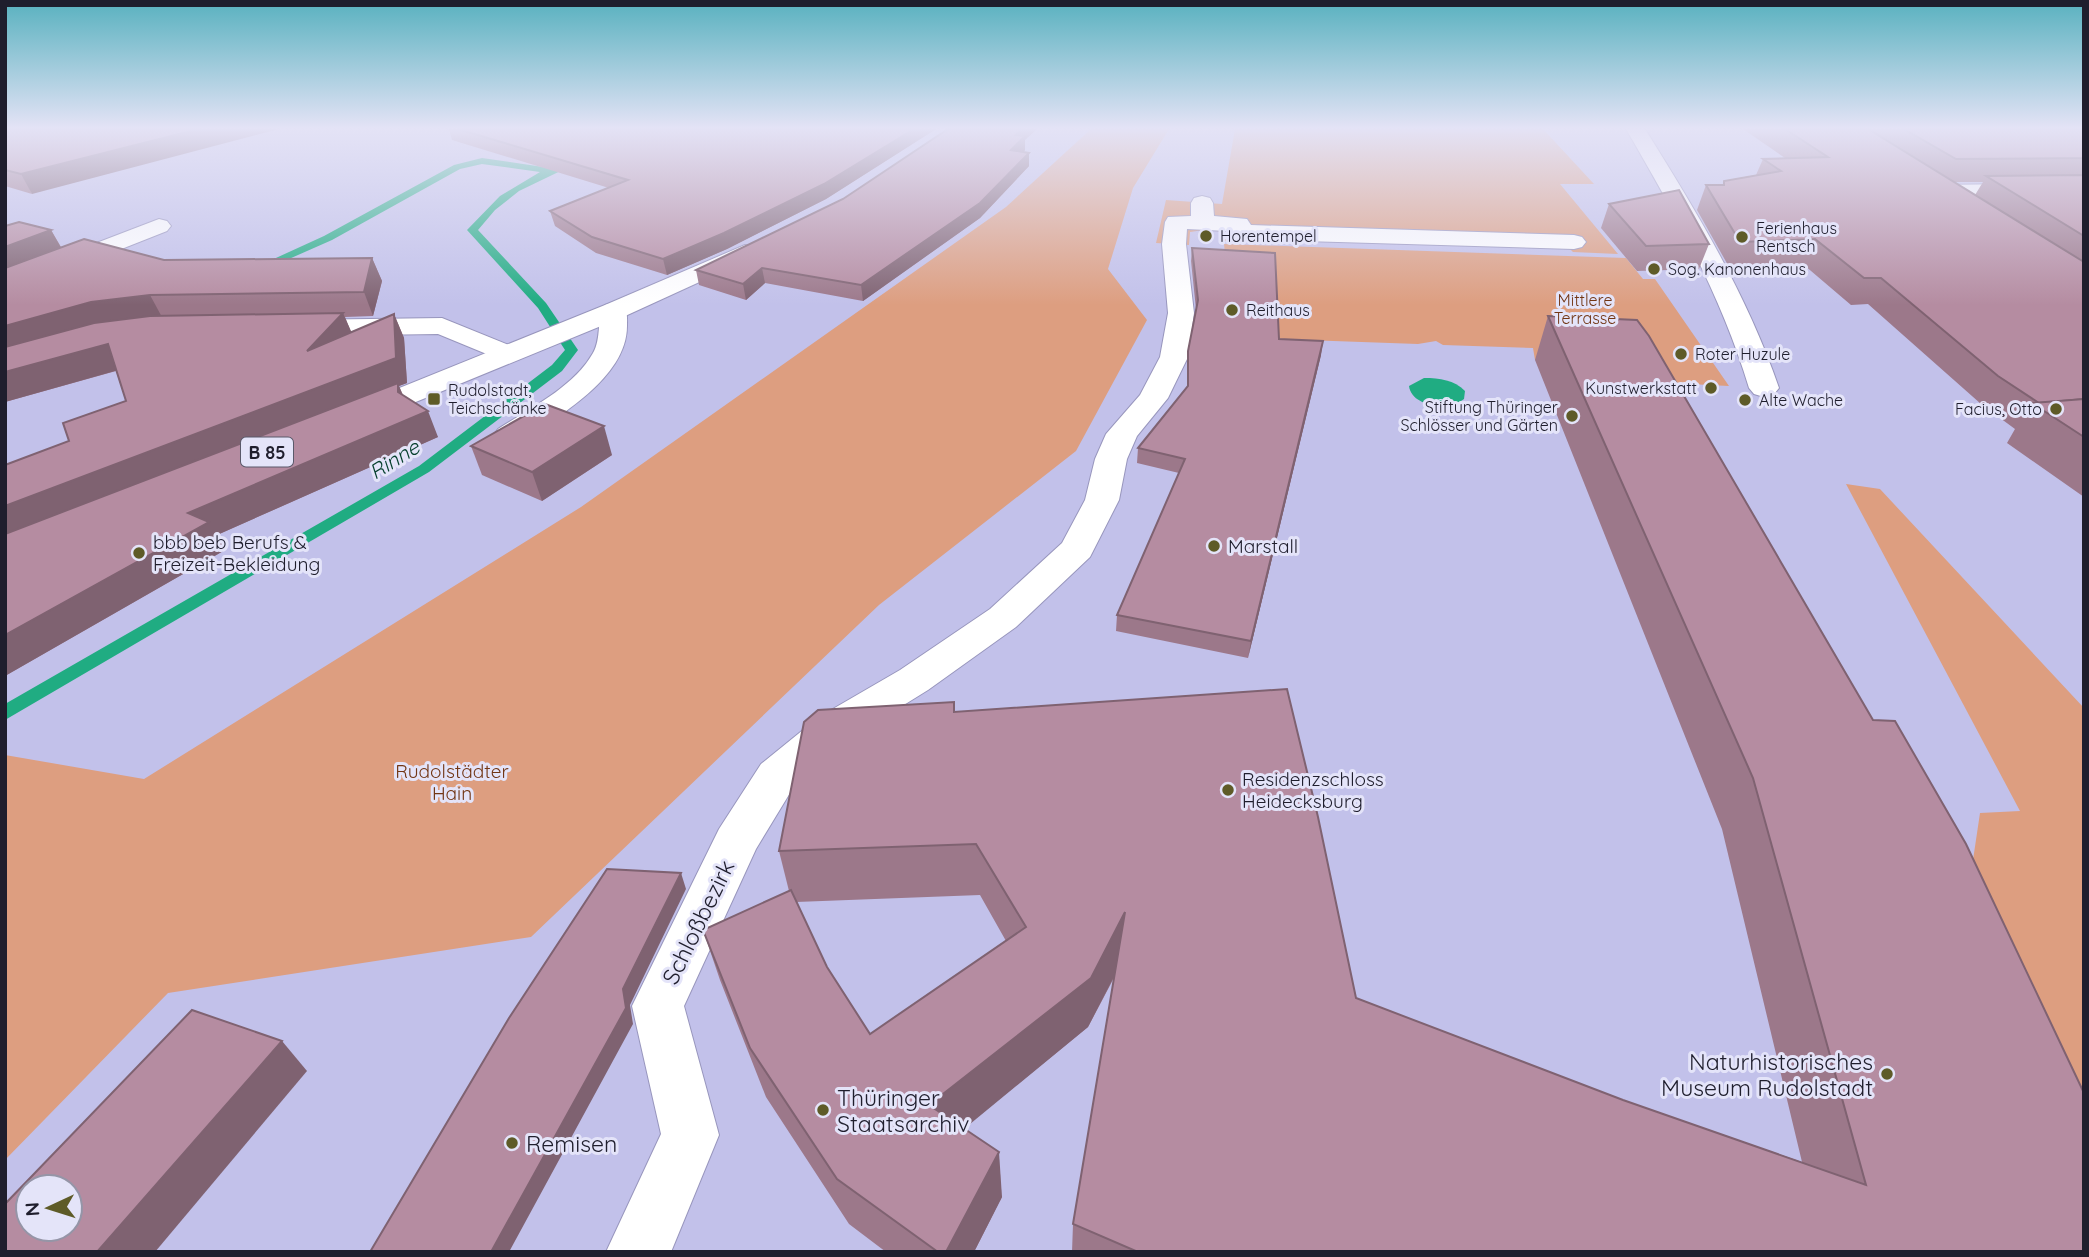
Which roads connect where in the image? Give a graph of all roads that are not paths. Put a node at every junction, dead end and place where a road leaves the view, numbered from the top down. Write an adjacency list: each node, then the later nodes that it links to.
1 (1671, 188): 13 (street)
2 (1929, 188): 4 (street)
3 (2084, 189): 4 (street)
4 (1936, 192): 5 (street)
5 (1978, 216)
6 (159, 226): 9 (street)
7 (768, 240): 10 (street)
8 (1574, 242): 16 (street, Schloßbezirk)
9 (5, 287)
10 (614, 311): 12 (street); 15 (street)
11 (275, 328): 12 (street)
12 (517, 349): 14 (street)
13 (1764, 388)
14 (335, 425)
15 (501, 442)
16 (642, 1243)

